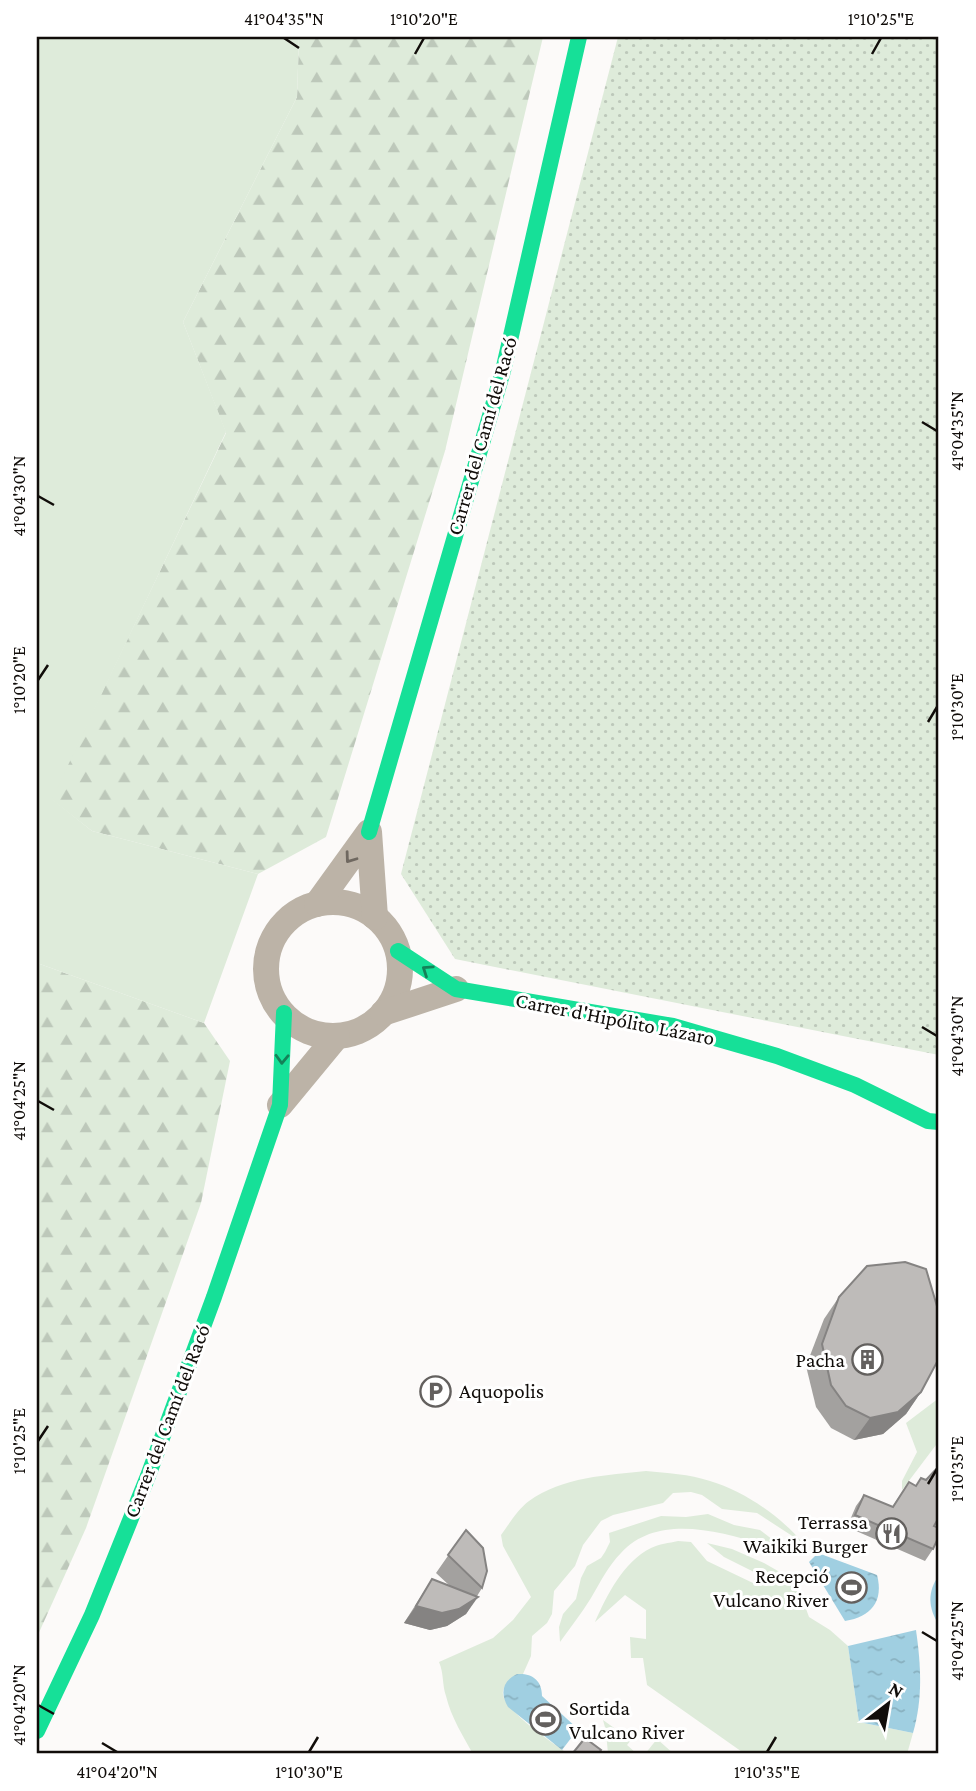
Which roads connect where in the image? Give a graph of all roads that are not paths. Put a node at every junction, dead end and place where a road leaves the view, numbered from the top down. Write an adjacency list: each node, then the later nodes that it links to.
1 (579, 37): 2 (street, Carrer del Camí del Racó)
2 (369, 832): 3 (street, Carrer del Camí del Racó, one-way to 3); 4 (street, Carrer del Camí del Racó)
3 (317, 904): 4 (street); 7 (street)
4 (375, 917): 5 (street)
5 (398, 951): 6 (street, Carrer d'Hipólito Lázaro, one-way to 5); 8 (street)
6 (456, 989): 8 (street, Carrer d'Hipólito Lázaro); 11 (street, Carrer d'Hipólito Lázaro)
7 (284, 1013): 9 (street); 10 (street, Carrer del Camí del Racó, one-way to 10)
8 (383, 1013): 9 (street)
9 (337, 1035): 10 (street, Carrer del Camí del Racó)
10 (280, 1105): 12 (street, Carrer del Camí del Racó)
11 (935, 1127)
12 (37, 1731)

